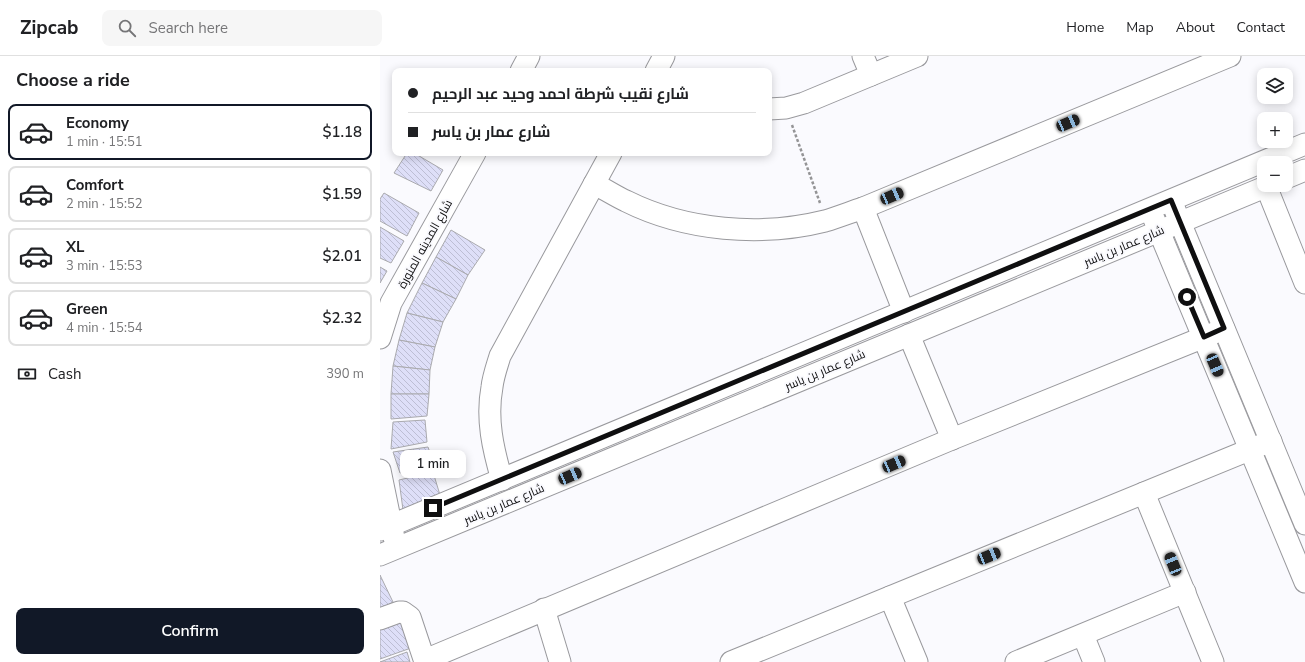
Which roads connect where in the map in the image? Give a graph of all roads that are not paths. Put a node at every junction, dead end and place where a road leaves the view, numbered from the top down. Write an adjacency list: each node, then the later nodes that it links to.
1 (530, 56): 6 (street)
2 (664, 56): 7 (street)
3 (863, 56): 8 (street)
4 (917, 56): 8 (street)
5 (1230, 56): 19 (street)
6 (523, 68)
7 (658, 68)
8 (871, 75): 9 (street)
9 (777, 109)
10 (1305, 144): 18 (street, شارع عمار بن ياسر)
11 (473, 156): 28 (street, شارع المدينه المنورة)
12 (609, 156): 15 (street)
13 (1305, 170): 14 (street)
14 (1293, 175)
15 (594, 184): 19 (street); 33 (street)
16 (1257, 190): 21 (street, شارع عمار بن ياسر)
17 (1270, 192): 23 (street)
18 (1171, 200): 20 (street, شارع عمار بن ياسر); 21 (street)
19 (863, 208): 24 (street)
20 (1150, 209): 22 (street); 24 (street, شارع عمار بن ياسر)
21 (1180, 222): 22 (street, شارع عمار بن ياسر); 25 (street)
22 (1160, 231): 26 (street, شارع عمار بن ياسر); 27 (street)
23 (1305, 283)
24 (904, 312): 33 (street, شارع عمار بن ياسر)
25 (1224, 328): 27 (street); 30 (street)
26 (909, 335): 29 (street); 37 (street, شارع عمار بن ياسر)
27 (1204, 337): 29 (street); 31 (street)
28 (380, 338)
29 (952, 439): 41 (street)
30 (1271, 441): 31 (street); 35 (street)
31 (1250, 449): 34 (street); 38 (street)
32 (380, 470): 36 (street)
33 (502, 480): 36 (street, شارع عمار بن ياسر)
34 (1144, 493): 39 (street); 40 (street)
35 (1305, 524)
36 (386, 528): 37 (street)
37 (388, 552)
38 (1303, 574)
39 (1185, 592): 43 (street); 50 (street)
40 (890, 597): 46 (street); 47 (street)
41 (544, 609): 44 (street); 45 (street)
42 (380, 619): 44 (street)
43 (1083, 634): 48 (street); 49 (street)
44 (425, 661)
45 (560, 662)
46 (731, 662)
47 (917, 662)
48 (1016, 662)
49 (1094, 662)
50 (1213, 662)

